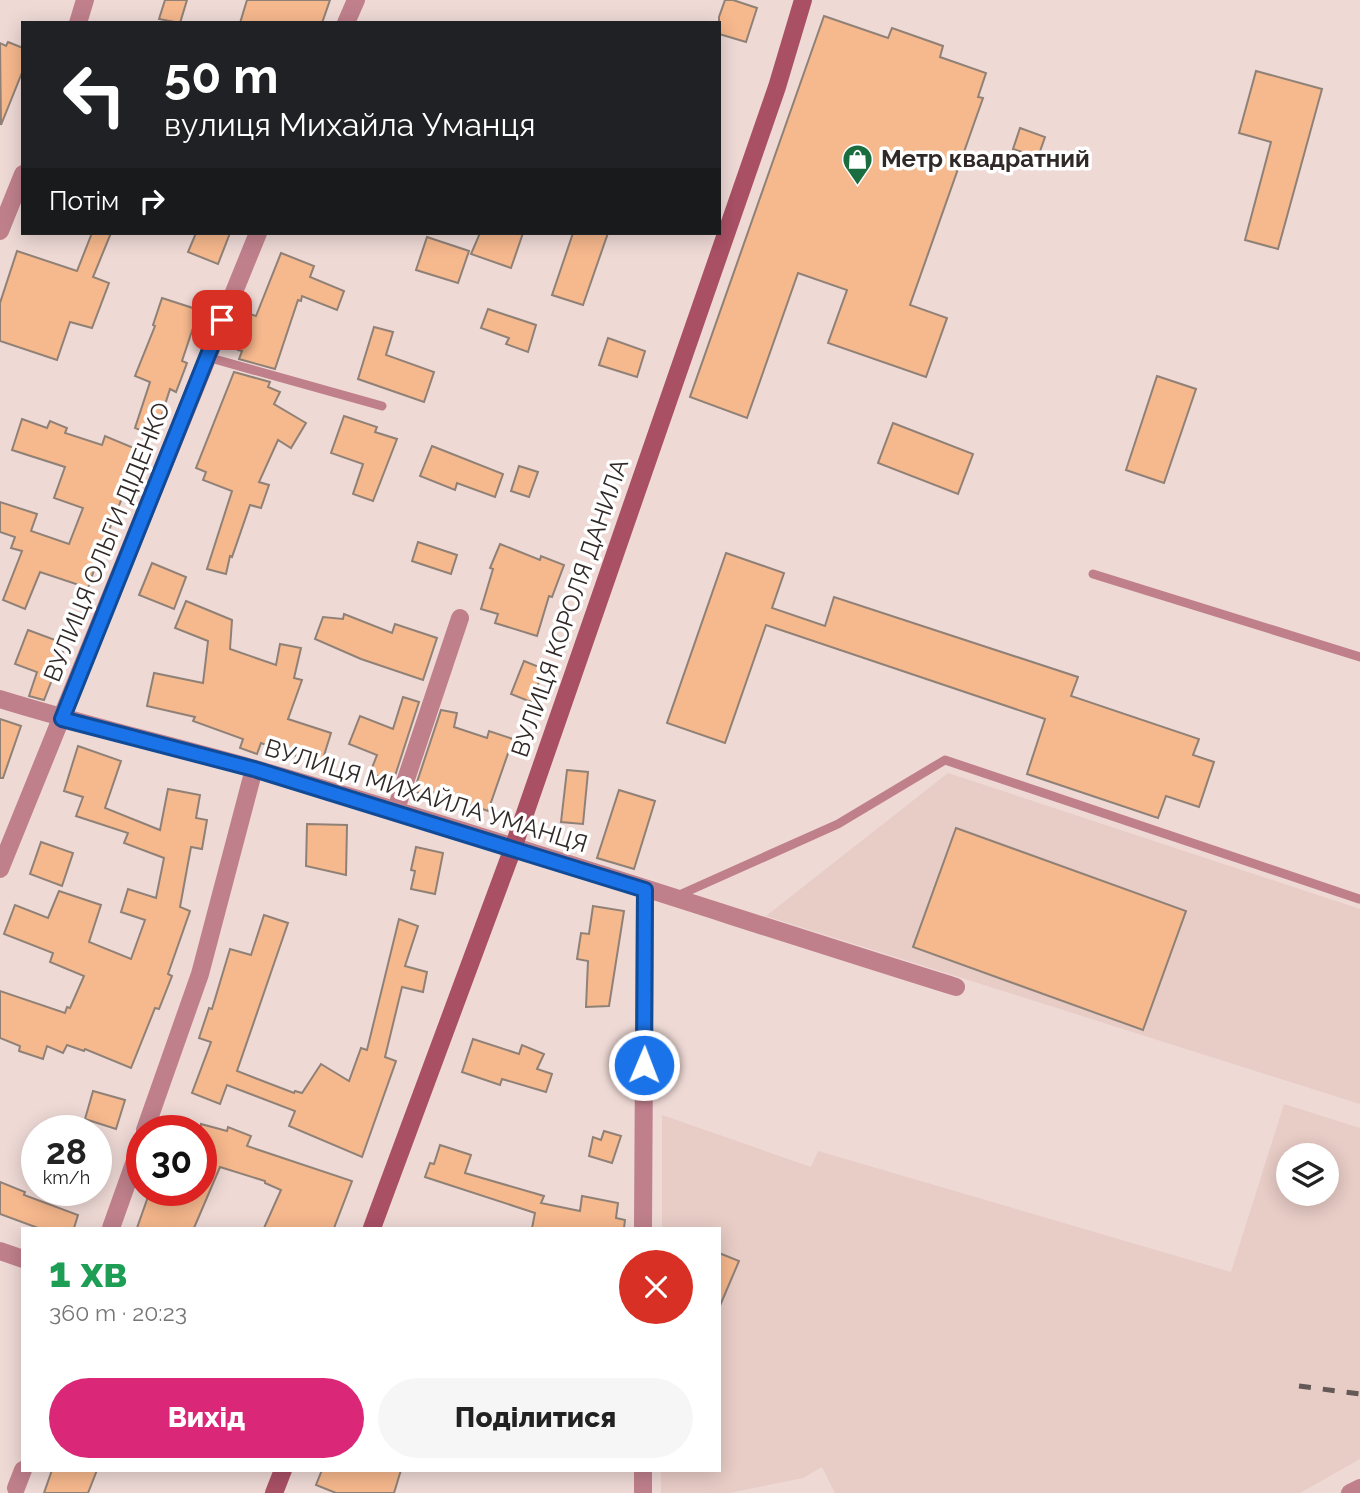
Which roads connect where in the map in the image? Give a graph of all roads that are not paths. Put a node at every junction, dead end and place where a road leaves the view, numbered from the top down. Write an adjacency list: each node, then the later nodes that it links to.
1 (85, 0): 4 (street)
2 (356, 0): 5 (street)
3 (803, 0): 8 (main road, ВУЛИЦЯ КОРОЛЯ ДАНИЛА)
4 (79, 21)
5 (347, 21)
6 (21, 179): 7 (street)
7 (0, 231)
8 (721, 234)
9 (257, 235): 11 (street, ВУЛИЦЯ ОЛЬГИ ДІДЕНКО)
10 (721, 235): 20 (main road, ВУЛИЦЯ КОРОЛЯ ДАНИЛА)
11 (207, 357): 12 (lane); 17 (street, ВУЛИЦЯ ОЛЬГИ ДІДЕНКО)
12 (382, 406)
13 (1093, 574): 15 (lane)
14 (460, 618): 19 (street)
15 (1360, 657)
16 (0, 699): 17 (street, ВУЛИЦЯ МИХАЙЛА УМАНЦЯ)
17 (62, 719): 18 (street, ВУЛИЦЯ МИХАЙЛА УМАНЦЯ); 21 (street, ВУЛИЦЯ ОЛЬГИ ДІДЕНКО)
18 (254, 769): 19 (street, ВУЛИЦЯ МИХАЙЛА УМАНЦЯ); 26 (street)
19 (395, 812): 20 (street, ВУЛИЦЯ МИХАЙЛА УМАНЦЯ)
20 (513, 848): 22 (street, ВУЛИЦЯ МИХАЙЛА УМАНЦЯ); 29 (main road, ВУЛИЦЯ КОРОЛЯ ДАНИЛА)
21 (0, 869)
22 (645, 890): 23 (street, ВУЛИЦЯ МИХАЙЛА УМАНЦЯ); 30 (street)
23 (673, 898): 24 (lane); 25 (street, ВУЛИЦЯ МИХАЙЛА УМАНЦЯ)
24 (1359, 899)
25 (956, 987)
26 (150, 1115)
27 (126, 1186): 28 (street)
28 (111, 1227)
29 (372, 1227)
30 (643, 1227)
31 (0, 1251): 32 (street)
32 (21, 1258)
33 (22, 1472): 36 (street)
34 (282, 1472): 38 (main road)
35 (643, 1472): 39 (street)
36 (16, 1488)
37 (1360, 1488): 40 (street)
38 (274, 1493)
39 (643, 1493)
40 (1350, 1493)

